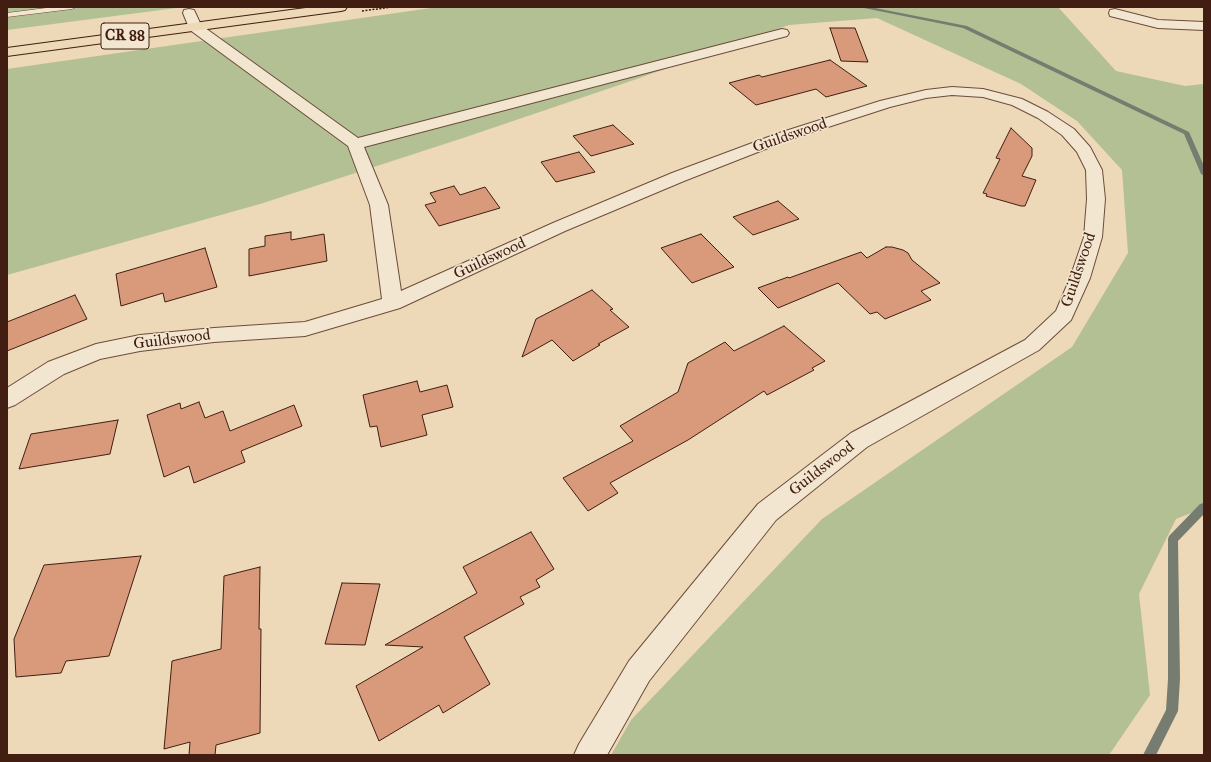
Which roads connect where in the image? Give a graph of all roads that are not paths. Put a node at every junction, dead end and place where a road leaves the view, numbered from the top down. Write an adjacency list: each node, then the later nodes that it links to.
1 (72, 7): 5 (lane)
2 (341, 7): 7 (main road, CR 88)
3 (202, 12): 7 (main road)
4 (1115, 13): 8 (street)
5 (7, 15)
6 (173, 16): 7 (main road)
7 (191, 16): 10 (main road, CR 88); 11 (street)
8 (1204, 26)
9 (782, 33): 11 (street)
10 (7, 52)
11 (355, 144): 12 (street)
12 (393, 303): 13 (street, Guildswood); 14 (street, Guildswood)
13 (7, 399)
14 (590, 755)

